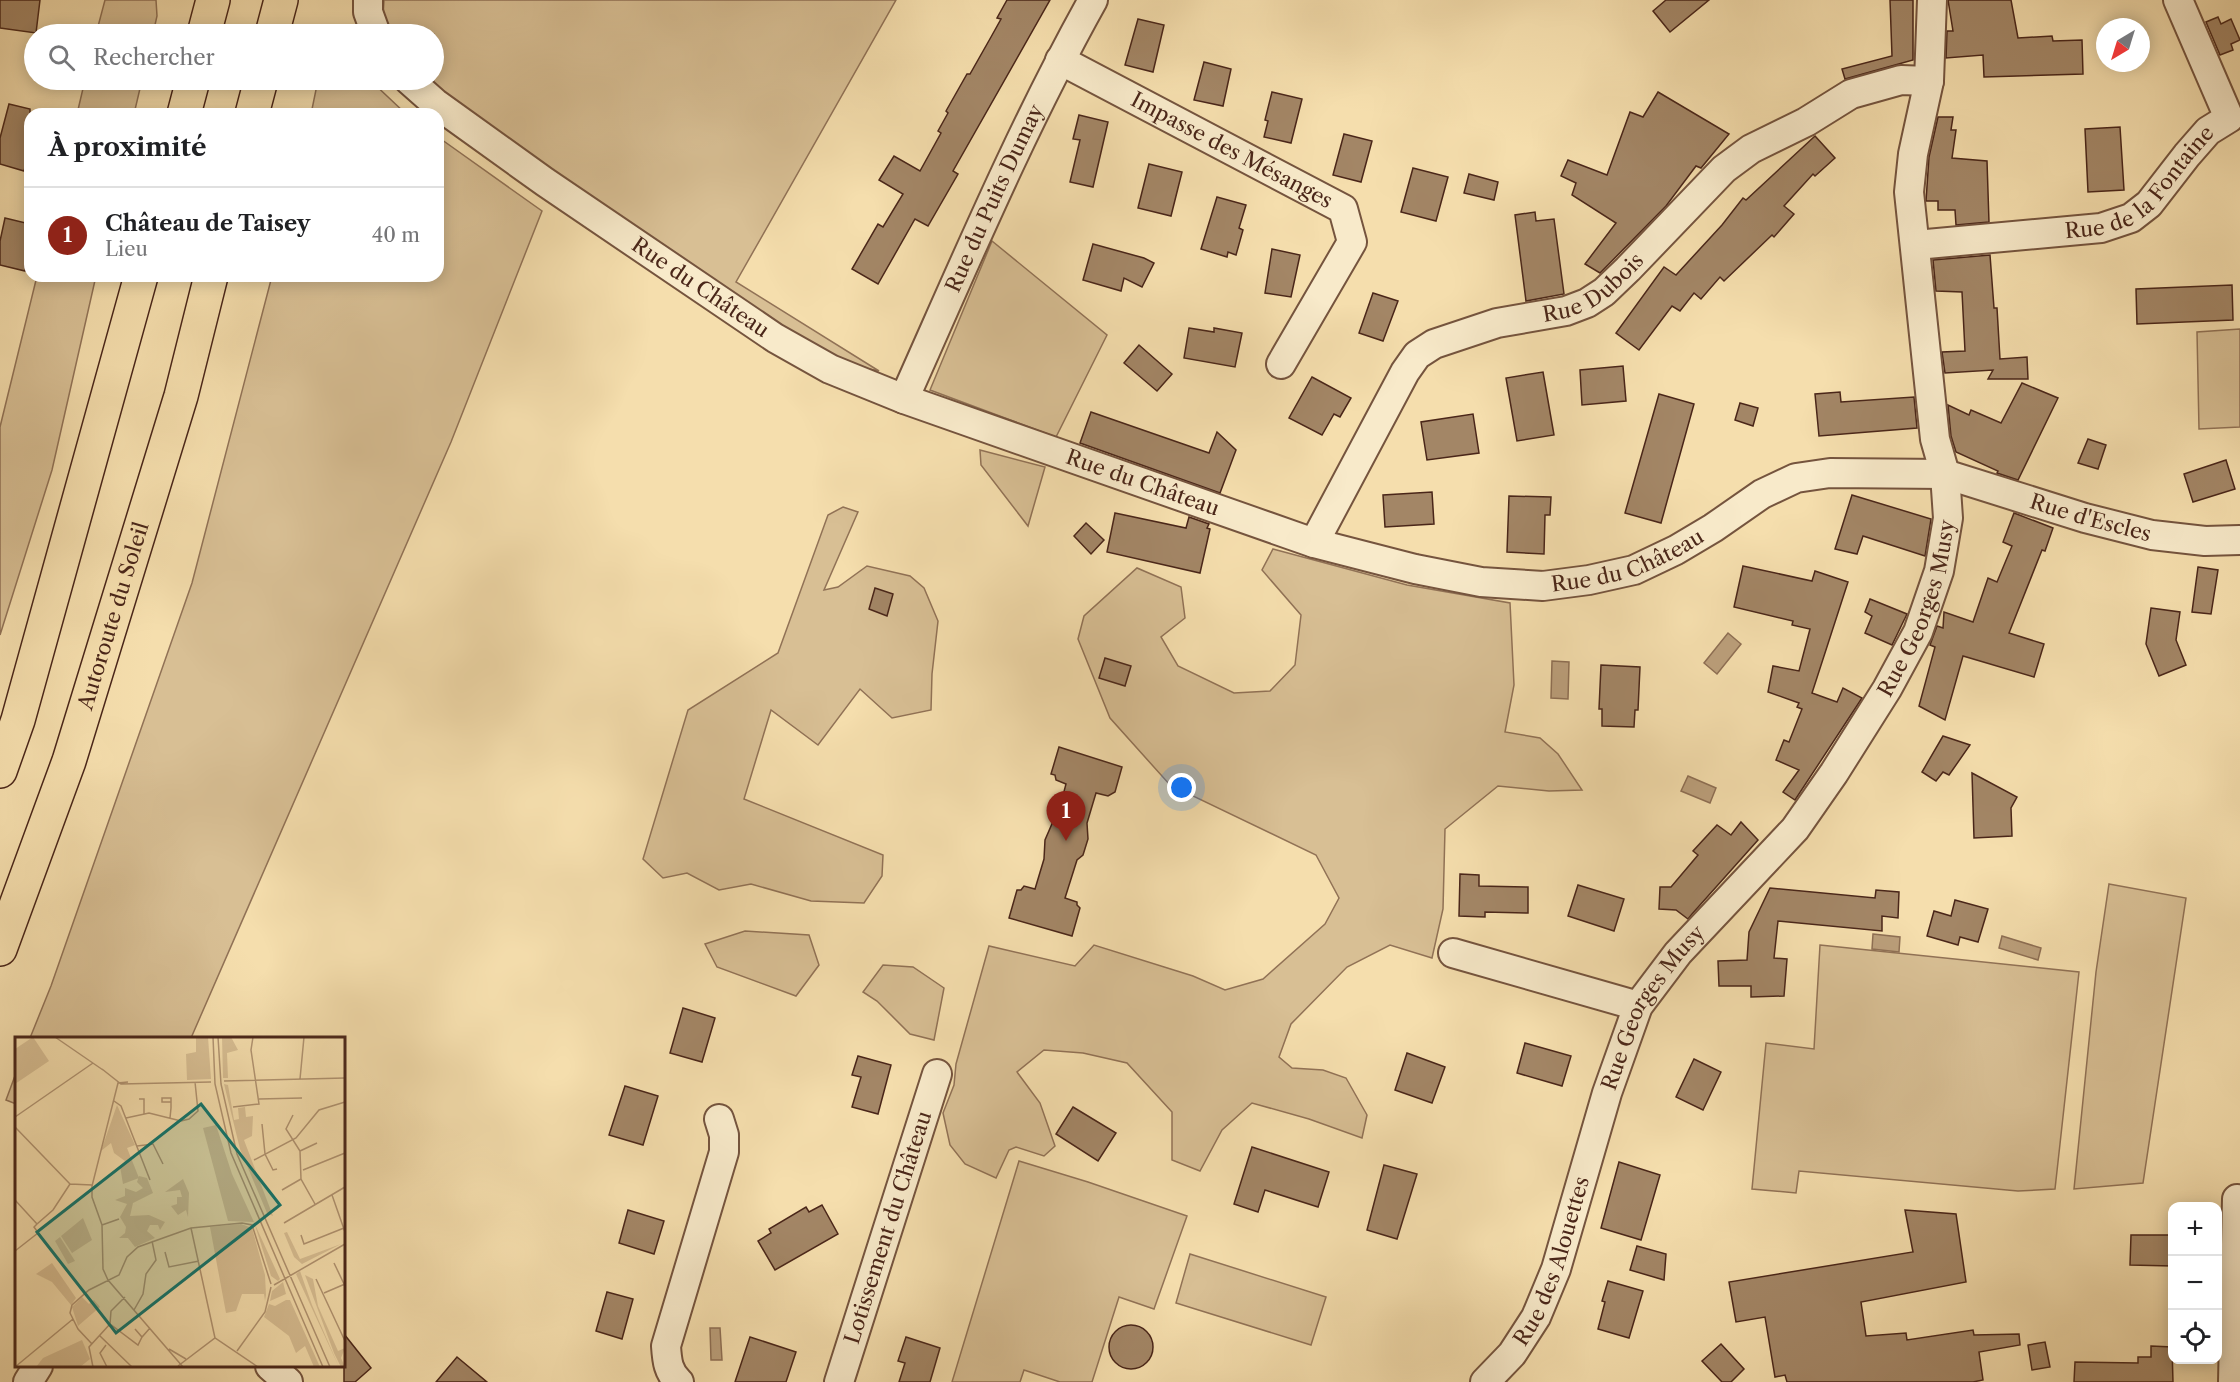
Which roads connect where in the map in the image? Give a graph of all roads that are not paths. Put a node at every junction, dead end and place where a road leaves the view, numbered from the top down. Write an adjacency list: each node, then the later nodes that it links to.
1 (213, 0): 7 (highway)
2 (281, 0): 8 (highway)
3 (368, 0): 9 (street)
4 (1093, 0): 10 (street, Rue du Puits Dumay)
5 (1932, 0): 11 (street, Rue Georges Musy)
6 (2178, 0): 19 (street, Rue de la Fontaine)
7 (207, 24)
8 (275, 24)
9 (372, 24)
10 (1060, 60): 23 (street, Impasse des Mésanges); 24 (street, Rue du Puits Dumay)
11 (1929, 81): 20 (street, Rue Georges Musy); 27 (street, Rue Dubois)
12 (190, 90): 15 (highway)
13 (258, 90): 16 (highway)
14 (420, 90): 17 (street, Rue du Château)
15 (186, 108)
16 (254, 108)
17 (442, 108)
18 (444, 109): 24 (street, Rue du Château)
19 (2234, 116): 20 (street, Rue de la Fontaine)
20 (1916, 245): 25 (street, Rue Georges Musy)
21 (139, 282): 28 (highway)
22 (210, 282): 29 (highway, Autoroute du Soleil)
23 (1281, 364)
24 (904, 399): 27 (street, Rue du Château)
25 (1945, 474): 26 (street, Rue d'Escles); 27 (street, Rue du Château); 31 (street, Rue Georges Musy)
26 (2240, 540)
27 (1314, 543)
28 (0, 771)
29 (0, 949)
30 (1453, 953): 31 (street)
31 (1638, 1006): 34 (street, Rue Georges Musy)
32 (937, 1074): 42 (street, Lotissement du Château)
33 (719, 1119): 41 (street)
34 (1596, 1128): 43 (street, Rue des Alouettes)
35 (2237, 1199): 38 (street)
36 (37, 1367): 39 (street)
37 (272, 1367): 40 (street)
38 (2235, 1369)
39 (28, 1382)
40 (288, 1382)
41 (679, 1382)
42 (839, 1382)
43 (1485, 1382)

